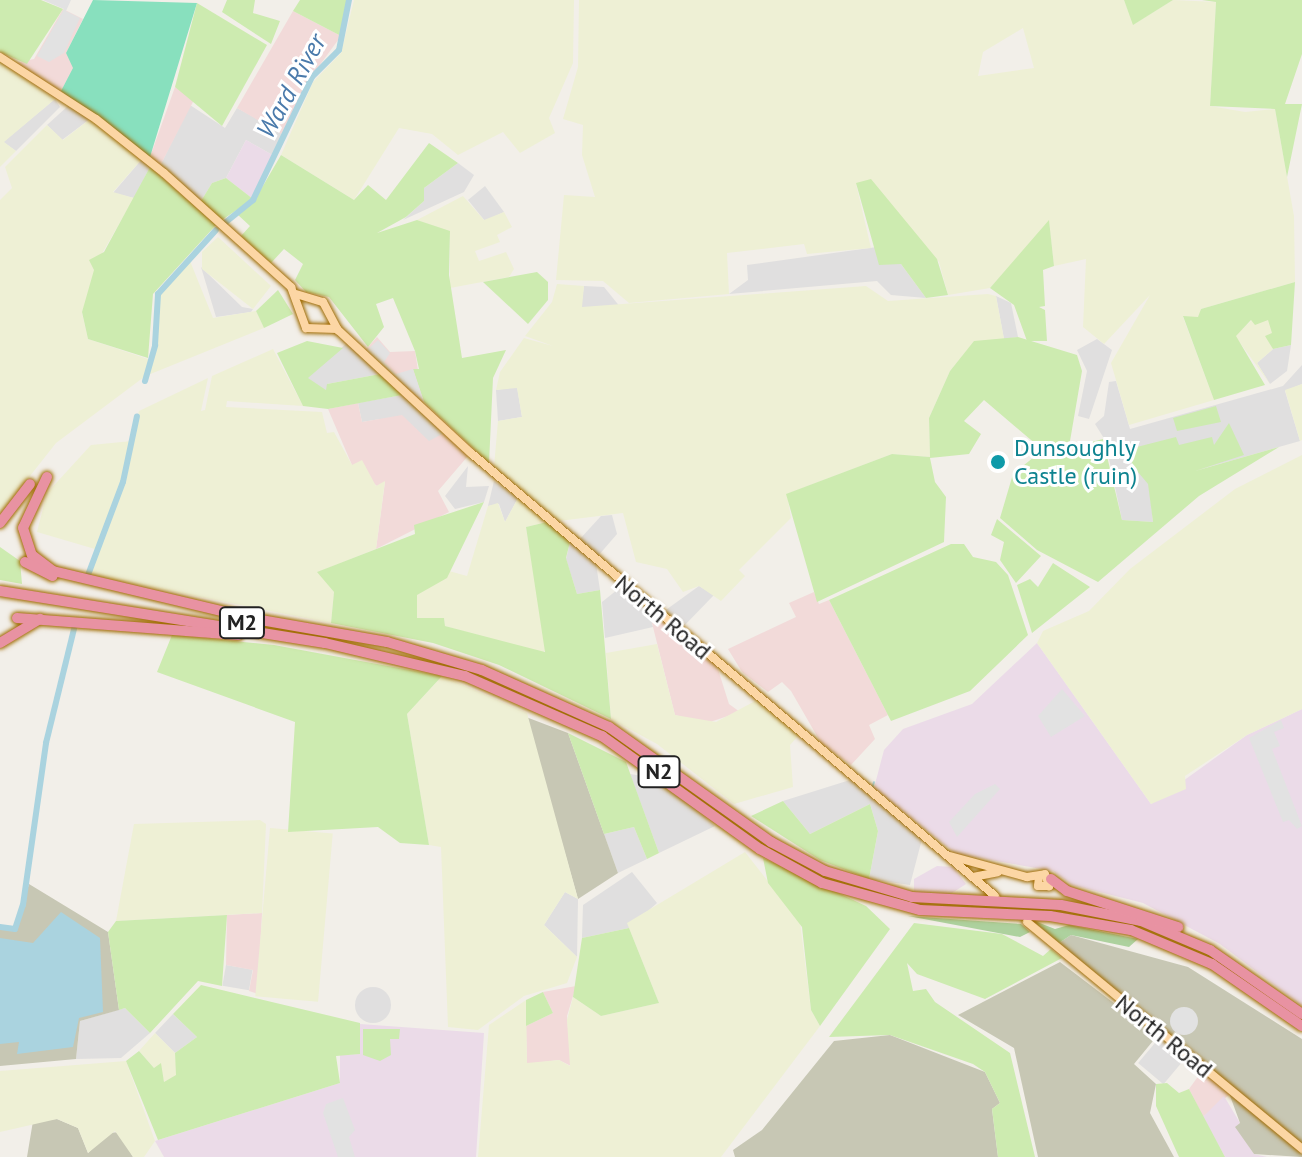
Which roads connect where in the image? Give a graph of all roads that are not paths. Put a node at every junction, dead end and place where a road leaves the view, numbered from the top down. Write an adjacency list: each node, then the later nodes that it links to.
1 (0, 57): 2 (main road)
2 (296, 294): 3 (main road); 4 (main road)
3 (310, 300): 4 (main road); 5 (main road)
4 (300, 310): 6 (main road)
5 (330, 314): 6 (main road); 7 (main road, North Road)
6 (322, 328): 7 (main road)
7 (338, 330): 20 (main road, North Road)
8 (47, 477): 14 (highway)
9 (30, 484): 10 (highway)
10 (0, 523)
11 (25, 562): 14 (highway)
12 (0, 584): 19 (highway, M2)
13 (0, 591): 18 (highway, M2)
14 (137, 594): 19 (highway)
15 (17, 618): 16 (highway)
16 (74, 620): 17 (highway); 18 (highway)
17 (0, 643)
18 (410, 661): 31 (highway, N2)
19 (482, 670): 30 (highway, N2)
20 (946, 854): 21 (main road); 24 (main road, North Road)
21 (988, 865): 23 (main road); 24 (main road)
22 (998, 871): 24 (main road); 26 (main road); 27 (main road)
23 (1039, 876): 25 (main road); 26 (main road)
24 (973, 877): 27 (main road, North Road)
25 (1051, 879): 26 (main road); 30 (highway)
26 (1038, 886)
27 (984, 887): 28 (main road, North Road)
28 (995, 896)
29 (1027, 922): 32 (main road, North Road)
30 (1302, 1012)
31 (1302, 1026)
32 (1302, 1149)

